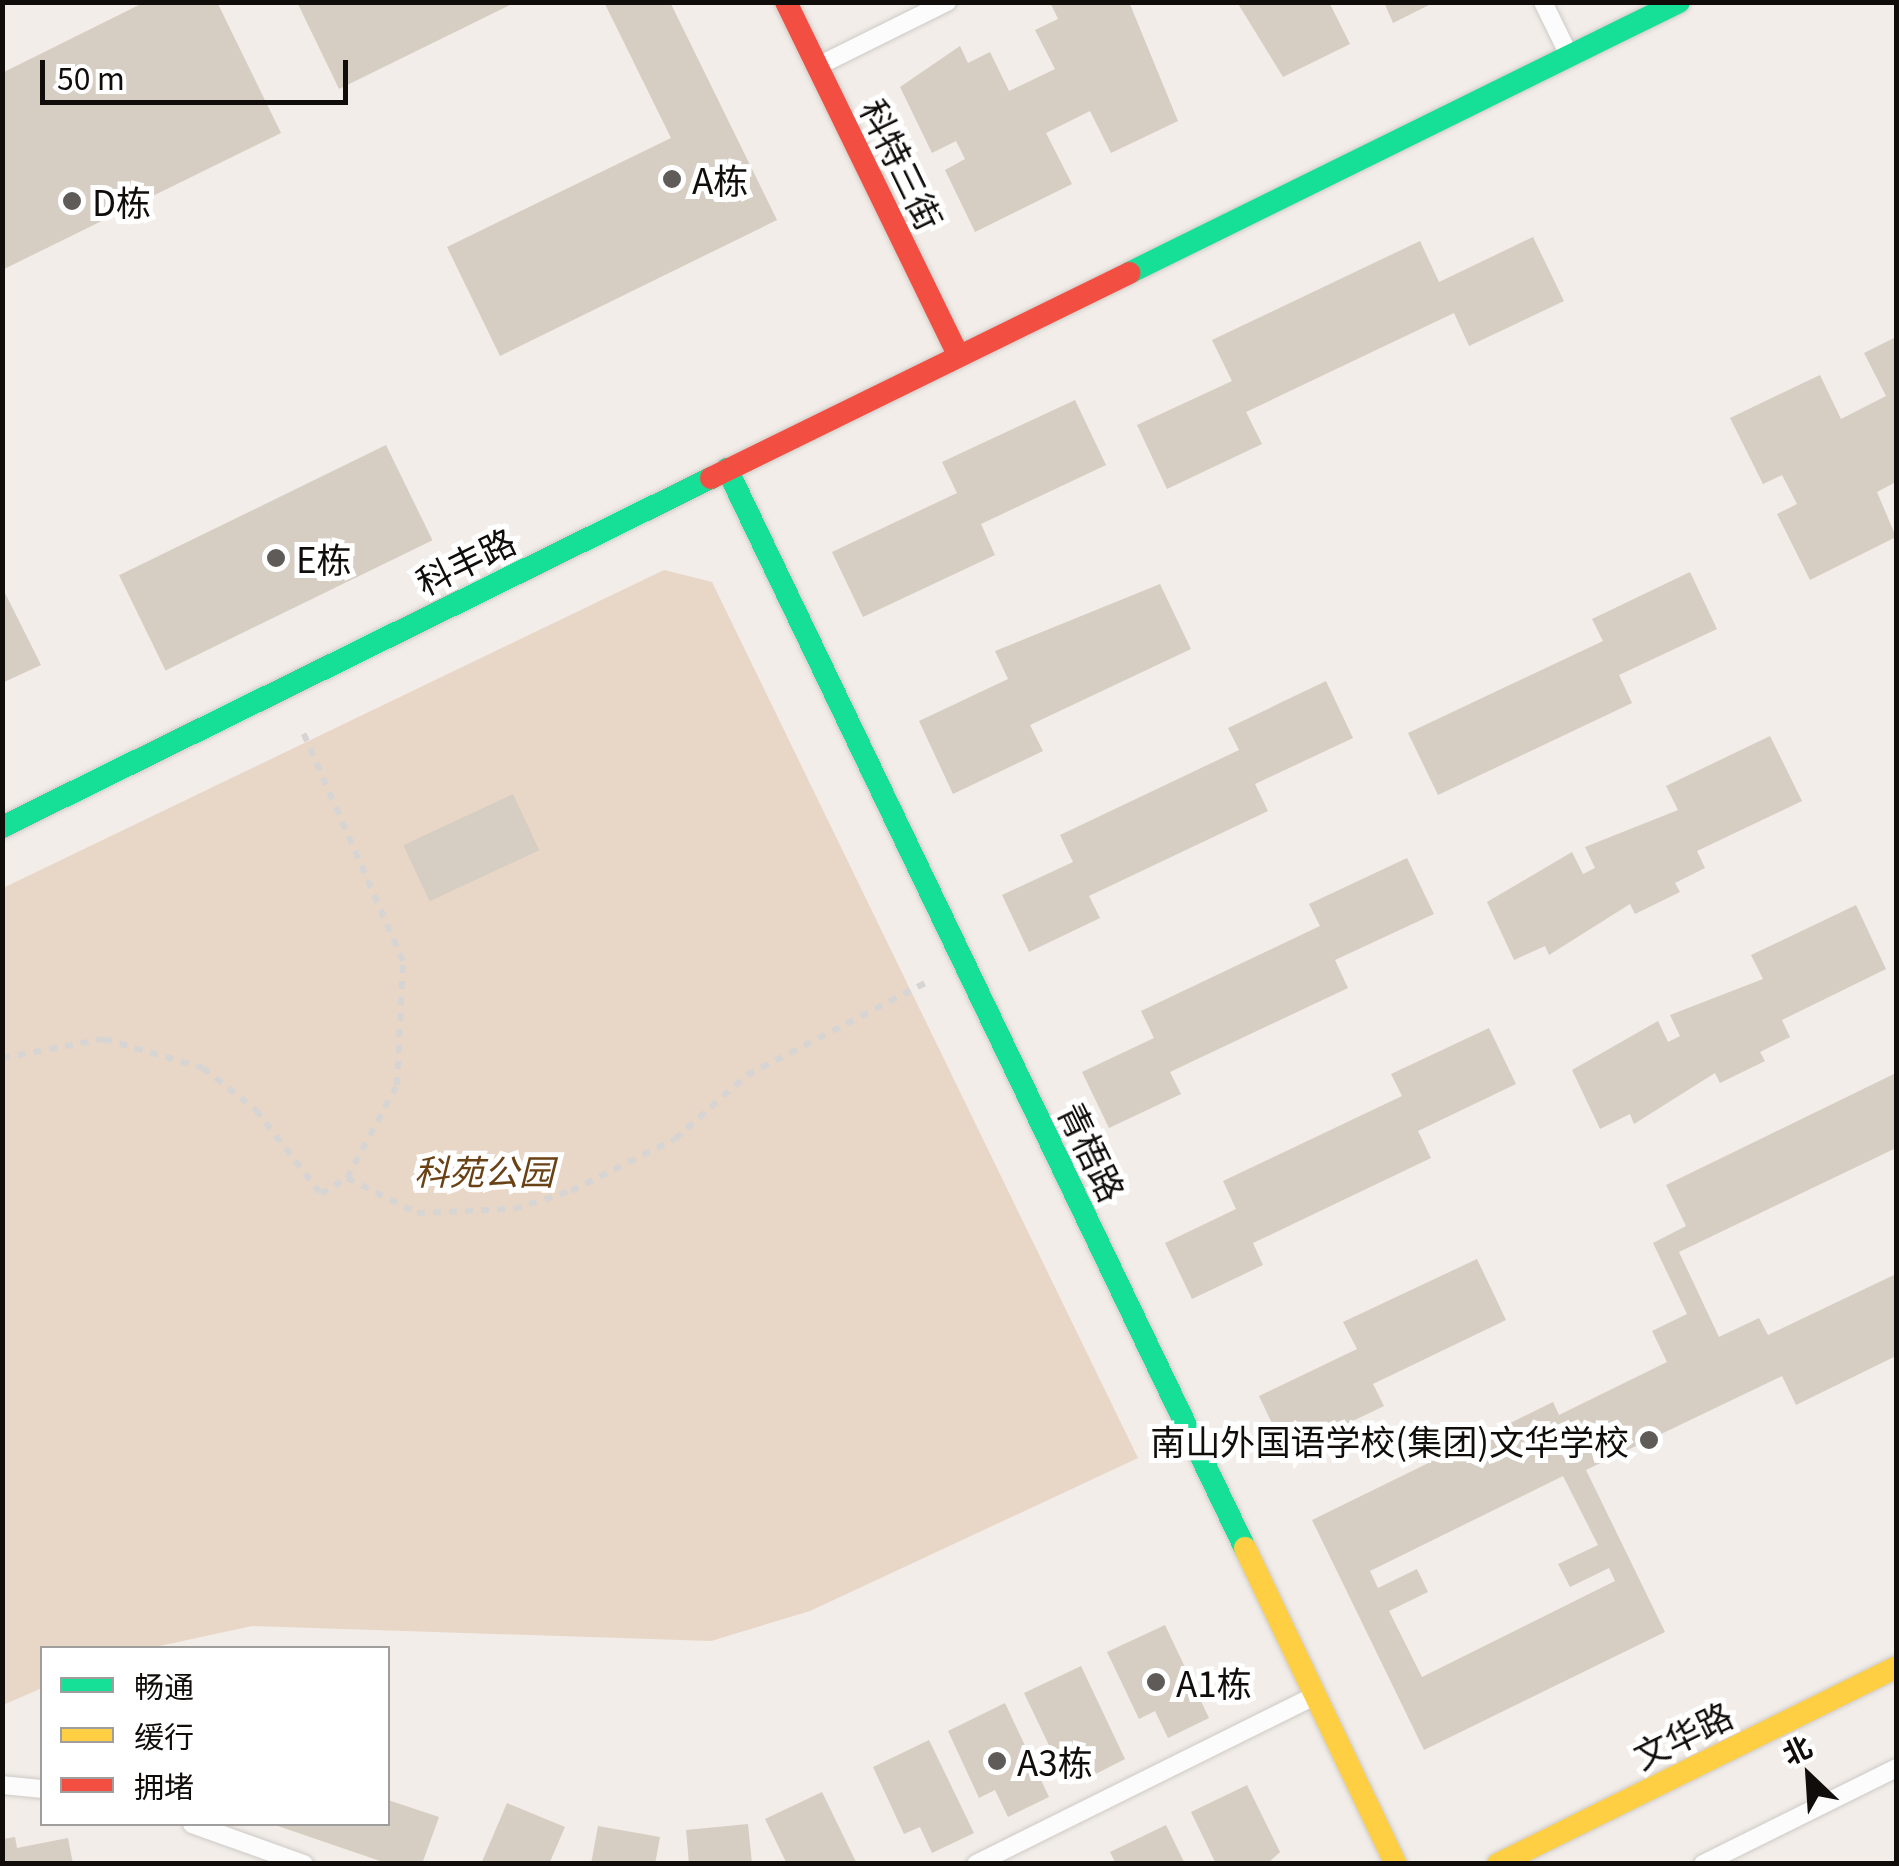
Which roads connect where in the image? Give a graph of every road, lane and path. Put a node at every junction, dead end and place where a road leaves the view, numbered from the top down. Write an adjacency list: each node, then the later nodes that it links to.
1 (786, 2): 6 (street, 科特三街)
2 (947, 2): 6 (lane)
3 (1543, 2): 5 (lane)
4 (1678, 2): 5 (street, 科丰路)
5 (1570, 56): 7 (street, 科丰路)
6 (817, 67): 7 (street, 科特三街)
7 (958, 356): 8 (street, 科丰路)
8 (727, 469): 10 (street, 科丰路); 15 (street, 青梧路)
9 (299, 724): 13 (path)
10 (2, 827)
11 (926, 983): 13 (path)
12 (2, 1058): 13 (path)
13 (347, 1178)
14 (1896, 1667): 23 (street, 文华路)
15 (1315, 1696): 21 (lane); 22 (street, 青梧路)
16 (1896, 1768): 24 (lane)
17 (2, 1785): 18 (lane)
18 (40, 1789)
19 (198, 1826): 20 (lane)
20 (304, 1864)
21 (976, 1864)
22 (1396, 1864)
23 (1498, 1864)
24 (1702, 1864)

